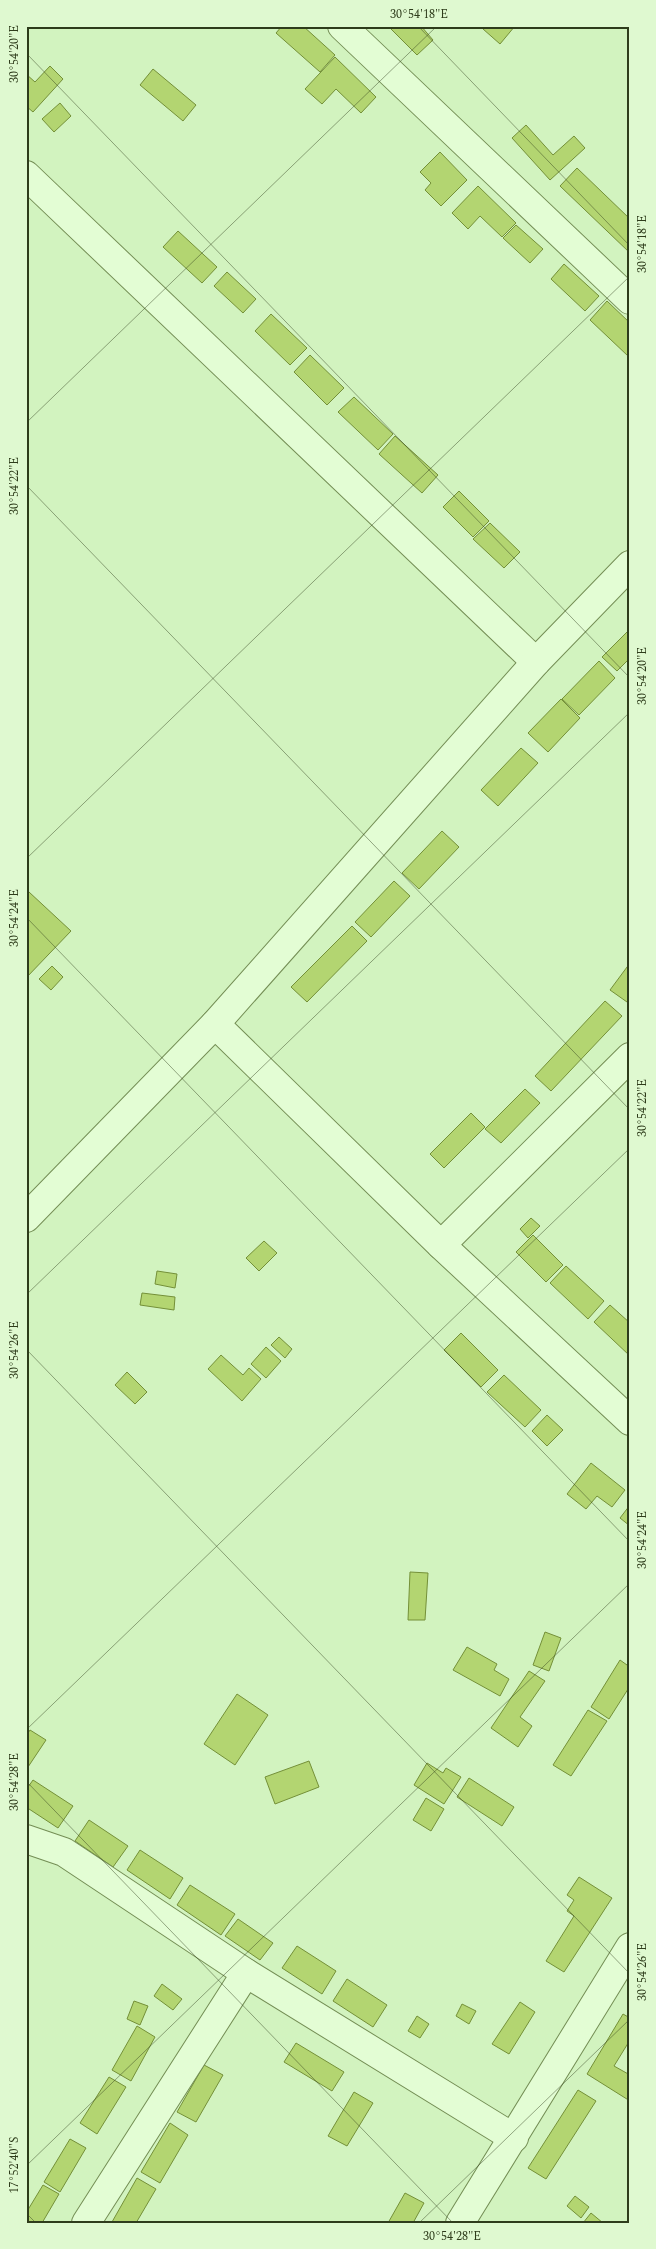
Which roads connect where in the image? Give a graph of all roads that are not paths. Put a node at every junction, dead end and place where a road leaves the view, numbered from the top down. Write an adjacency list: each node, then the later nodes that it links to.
1 (342, 26): 3 (street)
2 (26, 176): 5 (street)
3 (630, 300)
4 (630, 565): 5 (street)
5 (536, 662): 6 (street)
6 (215, 1024): 8 (street); 9 (street)
7 (630, 1057): 9 (street)
8 (26, 1218)
9 (441, 1245): 10 (street)
10 (630, 1421)
11 (26, 1839): 13 (street)
12 (630, 1947): 14 (street)
13 (246, 1973): 14 (street); 15 (street)
14 (514, 2138): 16 (street)
15 (86, 2223)
16 (460, 2223)

